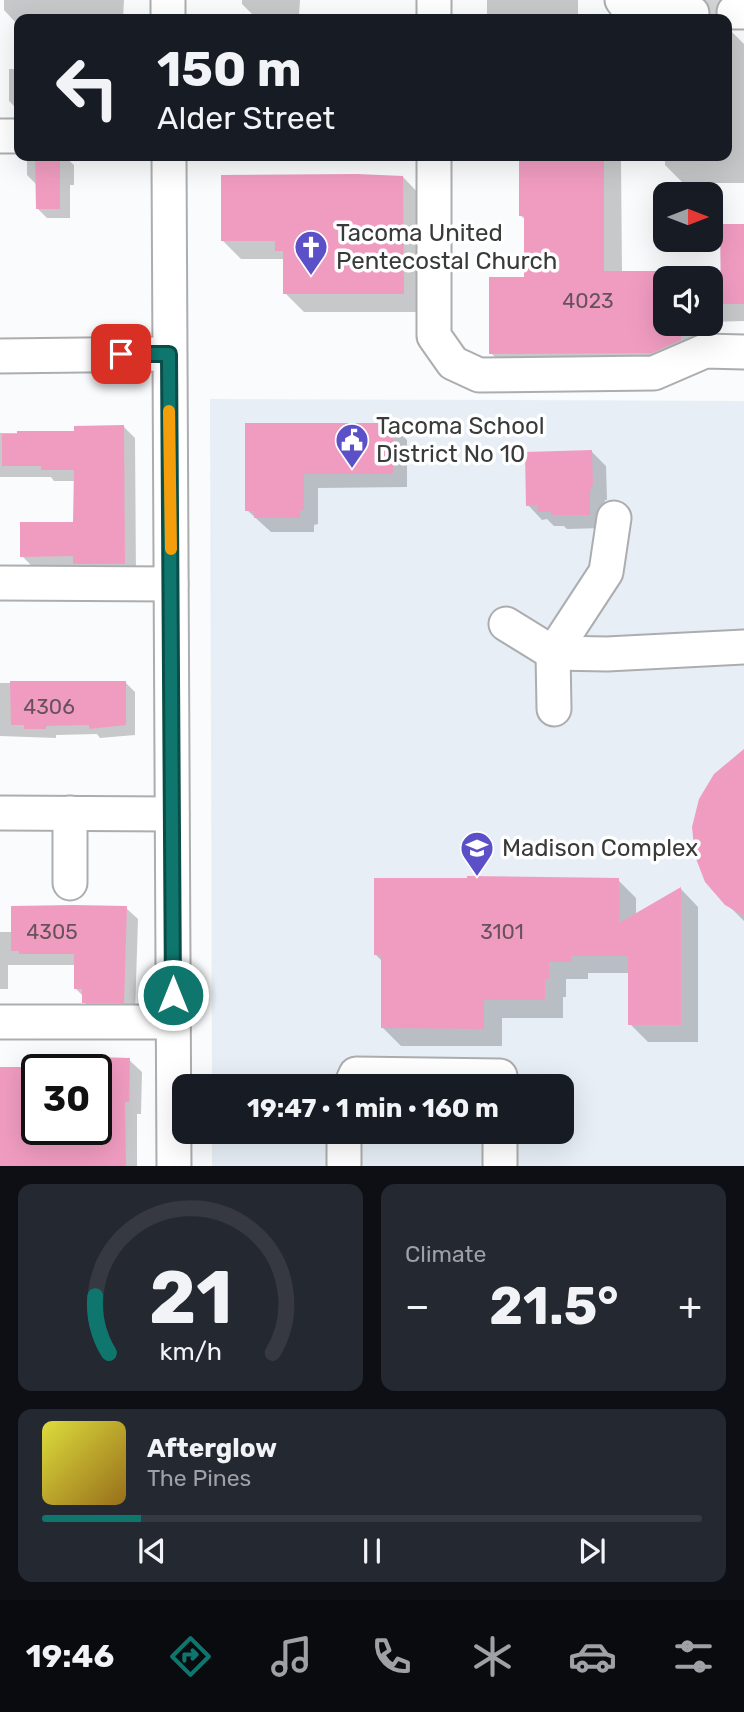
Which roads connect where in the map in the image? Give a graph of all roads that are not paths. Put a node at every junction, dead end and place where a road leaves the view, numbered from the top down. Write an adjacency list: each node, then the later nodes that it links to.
1 (622, 0): 2 (street)
2 (692, 13)
3 (169, 161): 6 (street)
4 (434, 161): 5 (street)
5 (744, 352)
6 (169, 354): 7 (street); 10 (street)
7 (0, 356)
8 (614, 518): 13 (street)
9 (0, 583): 10 (street)
10 (171, 584): 17 (street)
11 (506, 624): 13 (street)
12 (744, 647): 13 (street)
13 (553, 653): 14 (street)
14 (554, 709)
15 (0, 813): 16 (street)
16 (70, 813): 17 (street); 18 (street)
17 (172, 814): 20 (street)
18 (70, 883)
19 (0, 1022): 20 (street)
20 (173, 1022): 23 (street)
21 (344, 1144): 24 (street)
22 (500, 1144): 25 (street)
23 (174, 1166)
24 (344, 1166)
25 (500, 1166)

